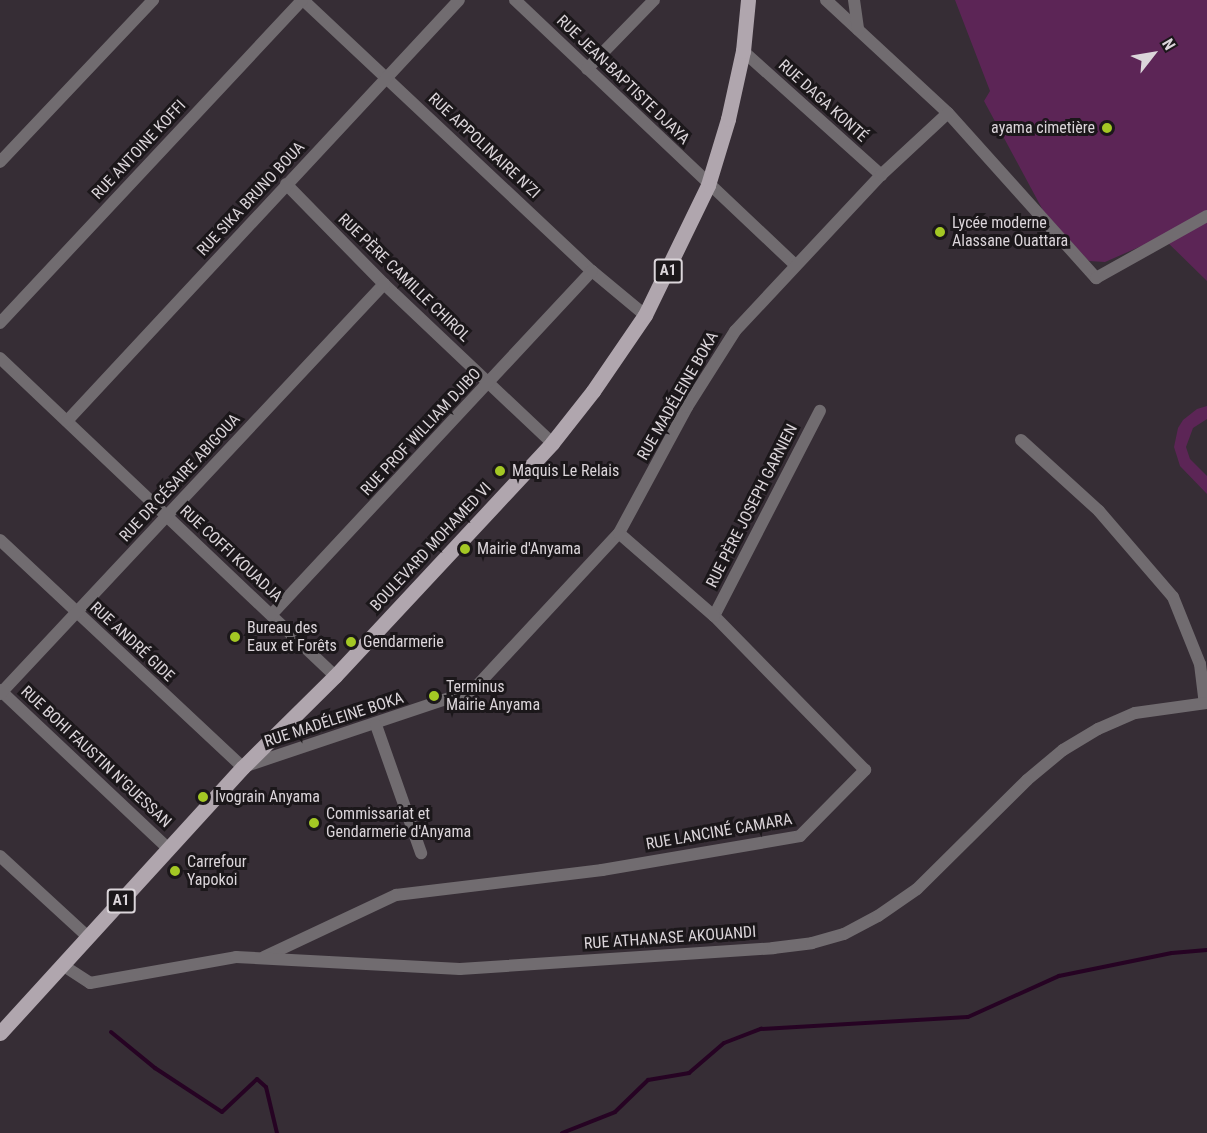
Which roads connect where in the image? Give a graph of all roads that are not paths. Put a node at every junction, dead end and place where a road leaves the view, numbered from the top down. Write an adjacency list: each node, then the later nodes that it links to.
1 (153, 0): 14 (street)
2 (302, 0): 12 (street, RUE APPOLINAIRE N'ZI); 23 (street, RUE ANTOINE KOFFI)
3 (459, 0): 12 (street, RUE SIKA BRUNO BOUA)
4 (515, 0): 11 (street, RUE JEAN-BAPTISTE DJAYA)
5 (654, 0): 11 (street)
6 (748, 0): 10 (main road, BOULEVARD MOHAMED VI / A1)
7 (826, 0): 9 (street)
8 (854, 0): 9 (street)
9 (858, 30): 13 (street)
10 (743, 51): 15 (street, RUE DAGA KONTÉ); 17 (main road, BOULEVARD MOHAMED VI / A1)
11 (587, 69): 17 (street, RUE JEAN-BAPTISTE DJAYA)
12 (389, 79): 16 (street, RUE SIKA BRUNO BOUA); 20 (street, RUE APPOLINAIRE N'ZI)
13 (948, 113): 15 (street, RUE MADÉLEINE BOKA); 18 (street)
14 (0, 162)
15 (881, 175): 19 (street, RUE MADÉLEINE BOKA)
16 (286, 184): 21 (street, RUE PÈRE CAMILLE CHIROL); 27 (street, RUE SIKA BRUNO BOUA)
17 (708, 185): 19 (street, RUE JEAN-BAPTISTE DJAYA); 22 (main road, BOULEVARD MOHAMED VI / A1)
18 (1207, 216)
19 (795, 266): 31 (street, RUE MADÉLEINE BOKA)
20 (592, 271): 22 (street, RUE APPOLINAIRE N'ZI); 25 (street, RUE PROF WILLIAM DJIBO)
21 (384, 284): 25 (street, RUE PÈRE CAMILLE CHIROL); 30 (street, RUE DR CÉSAIRE ABIGOUA)
22 (645, 315): 29 (main road, BOULEVARD MOHAMED VI / A1)
23 (0, 323)
24 (0, 358): 27 (street, RUE COFFI KOUADJA)
25 (489, 383): 29 (street, RUE PÈRE CAMILLE CHIROL); 34 (street, RUE PROF WILLIAM DJIBO)
26 (820, 411): 35 (street, RUE PÈRE JOSEPH GARNIEN)
27 (67, 421): 30 (street, RUE COFFI KOUADJA)
28 (1021, 440): 38 (street)
29 (552, 443): 36 (main road, BOULEVARD MOHAMED VI / A1)
30 (166, 516): 33 (street, RUE DR CÉSAIRE ABIGOUA); 34 (street, RUE COFFI KOUADJA)
31 (619, 533): 35 (street, RUE LANCINÉ CAMARA); 39 (street, RUE MADÉLEINE BOKA)
32 (0, 540): 33 (street, RUE ANDRÉ GIDE)
33 (75, 612): 37 (street, RUE DR CÉSAIRE ABIGOUA); 40 (street, RUE ANDRÉ GIDE)
34 (272, 614): 36 (street, RUE COFFI KOUADJA)
35 (714, 616): 45 (street, RUE LANCINÉ CAMARA)
36 (335, 676): 40 (main road, BOULEVARD MOHAMED VI / A1)
37 (1, 692): 41 (street, RUE BOHI FAUSTIN N'GUESSAN)
38 (1206, 703): 45 (street, RUE ATHANASE AKOUANDI)
39 (376, 724): 40 (street, RUE MADÉLEINE BOKA); 42 (street)
40 (243, 767): 41 (main road, BOULEVARD MOHAMED VI / A1)
41 (169, 849): 44 (main road, BOULEVARD MOHAMED VI / A1)
42 (421, 853)
43 (1, 858): 44 (street)
44 (87, 936): 46 (main road, BOULEVARD MOHAMED VI / A1)
45 (263, 957): 46 (street, RUE ATHANASE AKOUANDI)
46 (64, 966): 47 (main road, BOULEVARD MOHAMED VI / A1)
47 (0, 1033)

